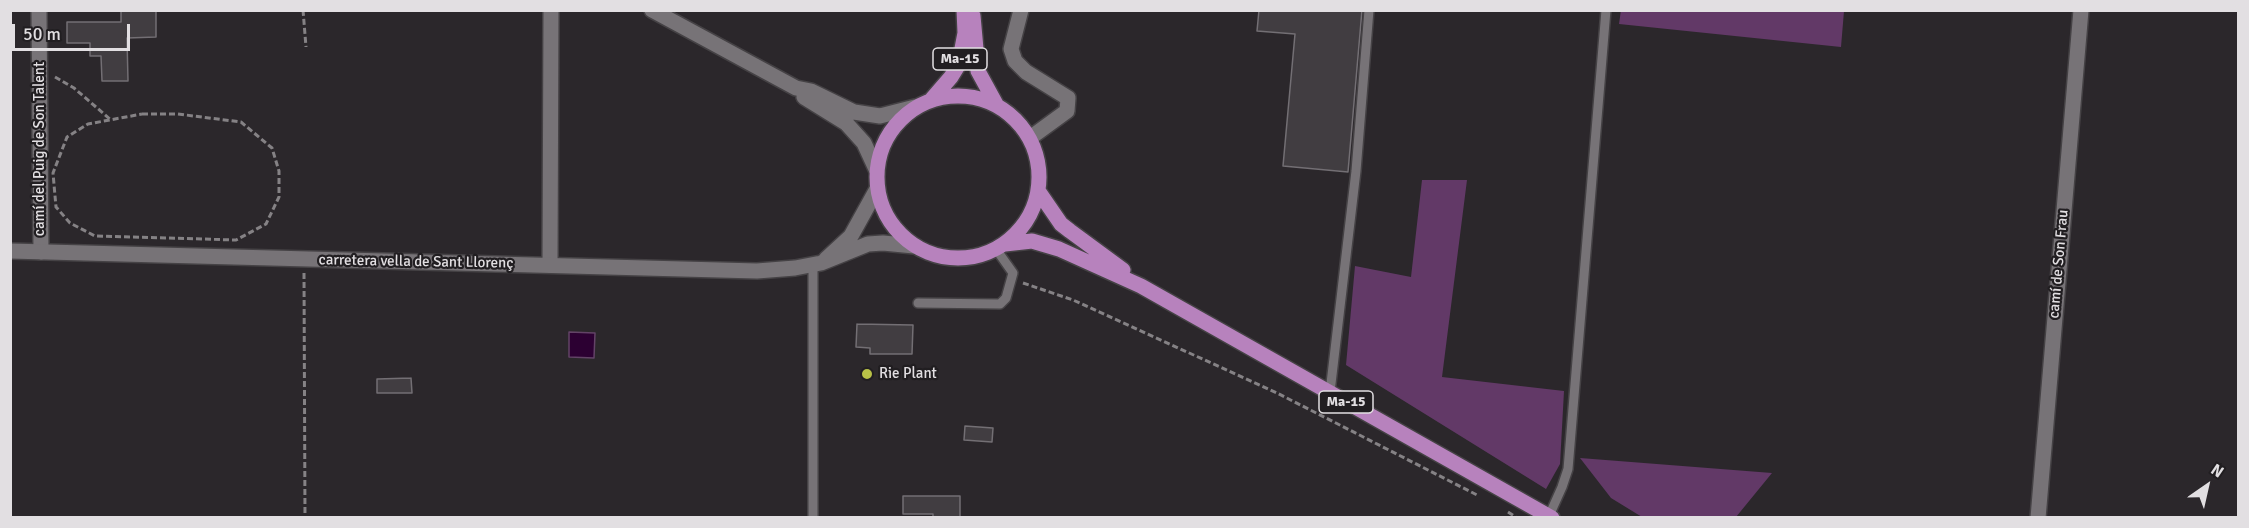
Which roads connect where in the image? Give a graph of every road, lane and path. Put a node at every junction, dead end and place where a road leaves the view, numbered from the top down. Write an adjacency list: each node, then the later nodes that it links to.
1 (39, 10): 12 (street, camí del Puig de Son Talent)
2 (303, 10): 11 (path)
3 (551, 10): 28 (street)
4 (652, 10): 13 (street)
5 (964, 10): 14 (main road, Ma-15)
6 (973, 10): 15 (main road, Ma-15)
7 (1021, 10): 18 (street)
8 (1369, 10): 32 (lane)
9 (1606, 10): 35 (lane)
10 (2080, 10): 39 (street, camí de Son Frau)
11 (306, 47)
12 (39, 75): 17 (path); 25 (street, camí del Puig de Son Talent)
13 (796, 88): 16 (street); 19 (street)
14 (932, 99): 15 (main road, Ma-15); 16 (main road, Ma-15)
15 (996, 104): 18 (main road, Ma-15)
16 (915, 107): 19 (main road, Ma-15)
17 (111, 120): 17 (path)
18 (1030, 138): 21 (main road, Ma-15)
19 (876, 169): 20 (main road, Ma-15)
20 (877, 189): 22 (main road, Ma-15); 27 (street)
21 (1038, 192): 23 (main road, Ma-15); 30 (main road, Ma-15)
22 (914, 246): 23 (main road, Ma-15); 27 (street, carretera vella de Sant Llorenç)
23 (1001, 247): 29 (lane); 30 (main road, Ma-15)
24 (10, 251): 25 (street, carretera vella de Sant Llorenç)
25 (40, 252): 26 (street, carretera vella de Sant Llorenç)
26 (304, 259): 28 (street, carretera vella de Sant Llorenç); 36 (path)
27 (817, 263): 28 (street, carretera vella de Sant Llorenç); 37 (lane)
28 (550, 265)
29 (1012, 278): 31 (lane); 33 (path)
30 (1141, 286): 32 (main road, Ma-15)
31 (918, 303)
32 (1330, 392): 35 (main road, Ma-15)
33 (1488, 501)
34 (1507, 512): 38 (path)
35 (1550, 517)
36 (305, 518)
37 (813, 518)
38 (1517, 518)
39 (2038, 518)

